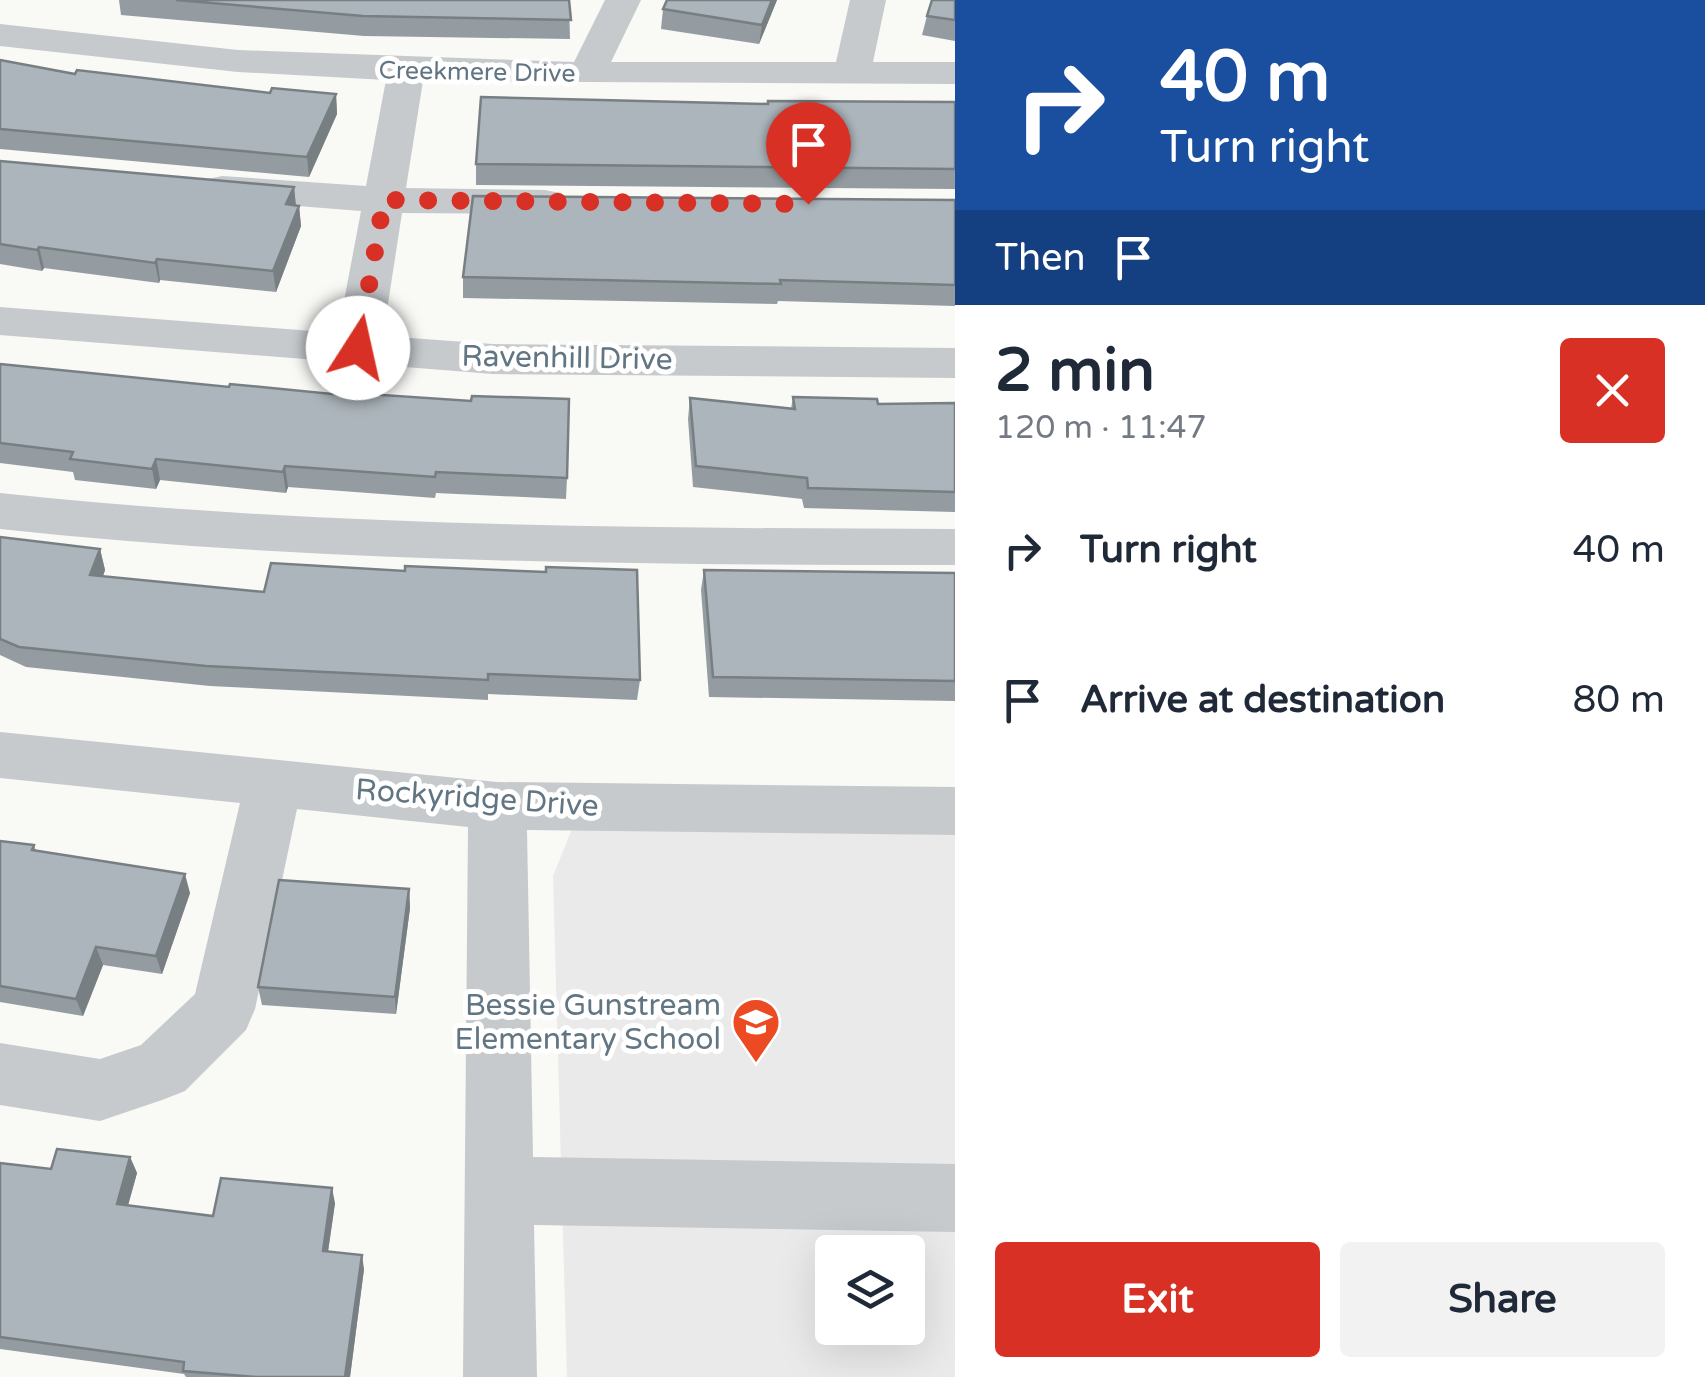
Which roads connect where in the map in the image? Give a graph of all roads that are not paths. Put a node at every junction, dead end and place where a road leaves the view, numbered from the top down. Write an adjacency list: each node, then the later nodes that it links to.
1 (623, 0): 7 (street)
2 (868, 0): 4 (street)
3 (0, 35): 6 (street, Creekmere Drive)
4 (852, 72): 5 (street, Creekmere Drive); 7 (street, Creekmere Drive)
5 (955, 72)
6 (406, 73): 7 (street, Creekmere Drive); 9 (street)
7 (587, 73)
8 (191, 185): 9 (street)
9 (384, 200): 10 (street); 12 (street)
10 (576, 202)
11 (0, 320): 12 (street, Ravenhill Drive)
12 (358, 348): 13 (street, Ravenhill Drive)
13 (955, 363)
14 (0, 511): 15 (street)
15 (955, 547)
16 (0, 755): 17 (street, Rockyridge Drive)
17 (274, 783): 18 (street, Rockyridge Drive); 20 (street)
18 (497, 806): 19 (street, Rockyridge Drive); 21 (street)
19 (955, 811)
20 (0, 1074)
21 (500, 1190): 22 (street); 23 (street)
22 (955, 1198)
23 (500, 1377)

